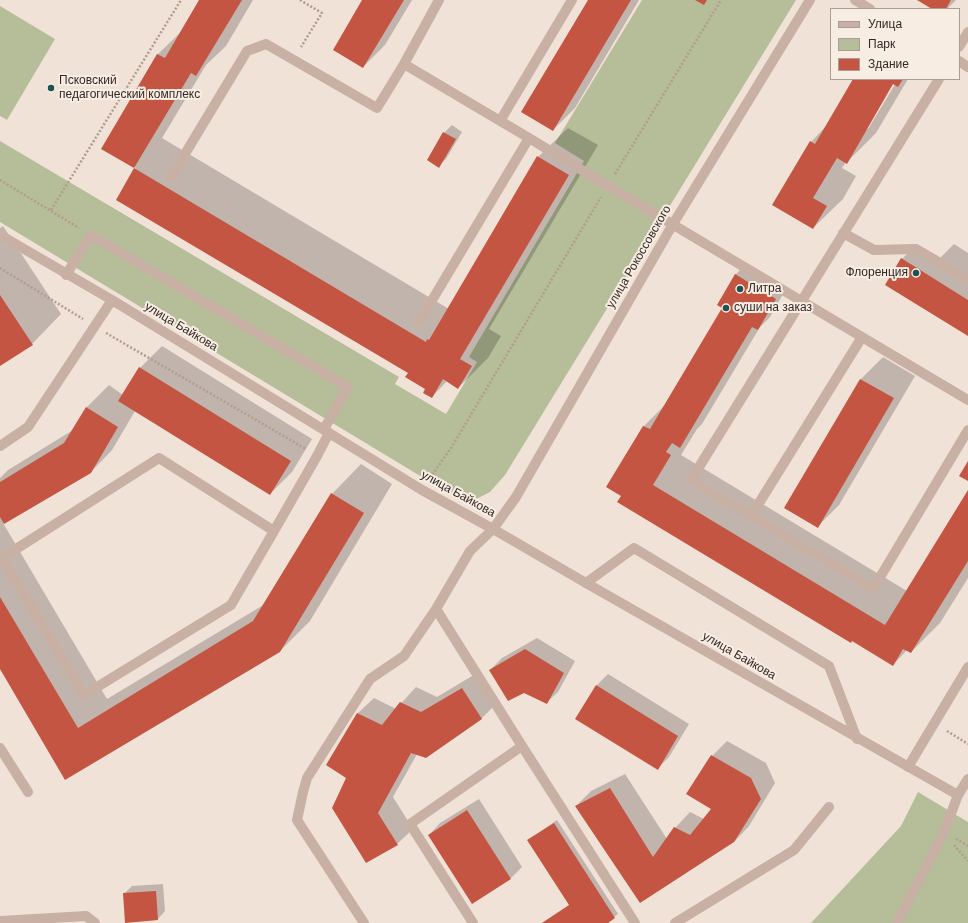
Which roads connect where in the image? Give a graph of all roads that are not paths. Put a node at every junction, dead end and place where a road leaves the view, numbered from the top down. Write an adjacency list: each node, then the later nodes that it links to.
1 (439, 0): 8 (street)
2 (572, 0): 10 (street)
3 (810, 0): 13 (street, улица Рокоссовского)
4 (855, 0): 5 (street)
5 (868, 8)
6 (968, 32): 7 (street)
7 (960, 45)
8 (404, 64): 10 (street); 12 (street)
9 (938, 80): 14 (street)
10 (500, 120): 11 (street)
11 (529, 138): 13 (street); 20 (street)
12 (171, 177)
13 (673, 224): 19 (street); 27 (street, улица Рокоссовского)
14 (844, 233): 17 (street); 19 (street)
15 (0, 235): 16 (street, улица Байкова)
16 (66, 275): 18 (street, улица Байкова); 24 (street)
17 (968, 279)
18 (112, 300): 24 (street, улица Байкова); 25 (street)
19 (801, 301): 21 (street); 26 (street)
20 (418, 322)
21 (862, 337): 22 (street); 26 (street)
22 (968, 400)
23 (968, 430): 26 (street)
24 (326, 431): 27 (street, улица Байкова); 28 (street)
25 (0, 446)
26 (751, 516)
27 (493, 529): 29 (street, улица Байкова); 30 (street, улица Рокоссовского)
28 (274, 531): 28 (street)
29 (586, 583): 32 (street, улица Байкова); 32 (street)
30 (436, 608): 33 (street); 42 (street, улица Рокоссовского)
31 (968, 667): 35 (street)
32 (857, 739): 35 (street, улица Байкова)
33 (522, 746): 43 (street); 44 (street)
34 (0, 748): 37 (street)
35 (908, 767): 38 (street, улица Байкова)
36 (968, 778): 38 (street)
37 (28, 792)
38 (958, 795): 46 (street)
39 (829, 807): 45 (street)
40 (0, 921): 41 (street)
41 (95, 923)
42 (364, 923)
43 (473, 923)
44 (635, 923)
45 (675, 923)
46 (897, 923)

